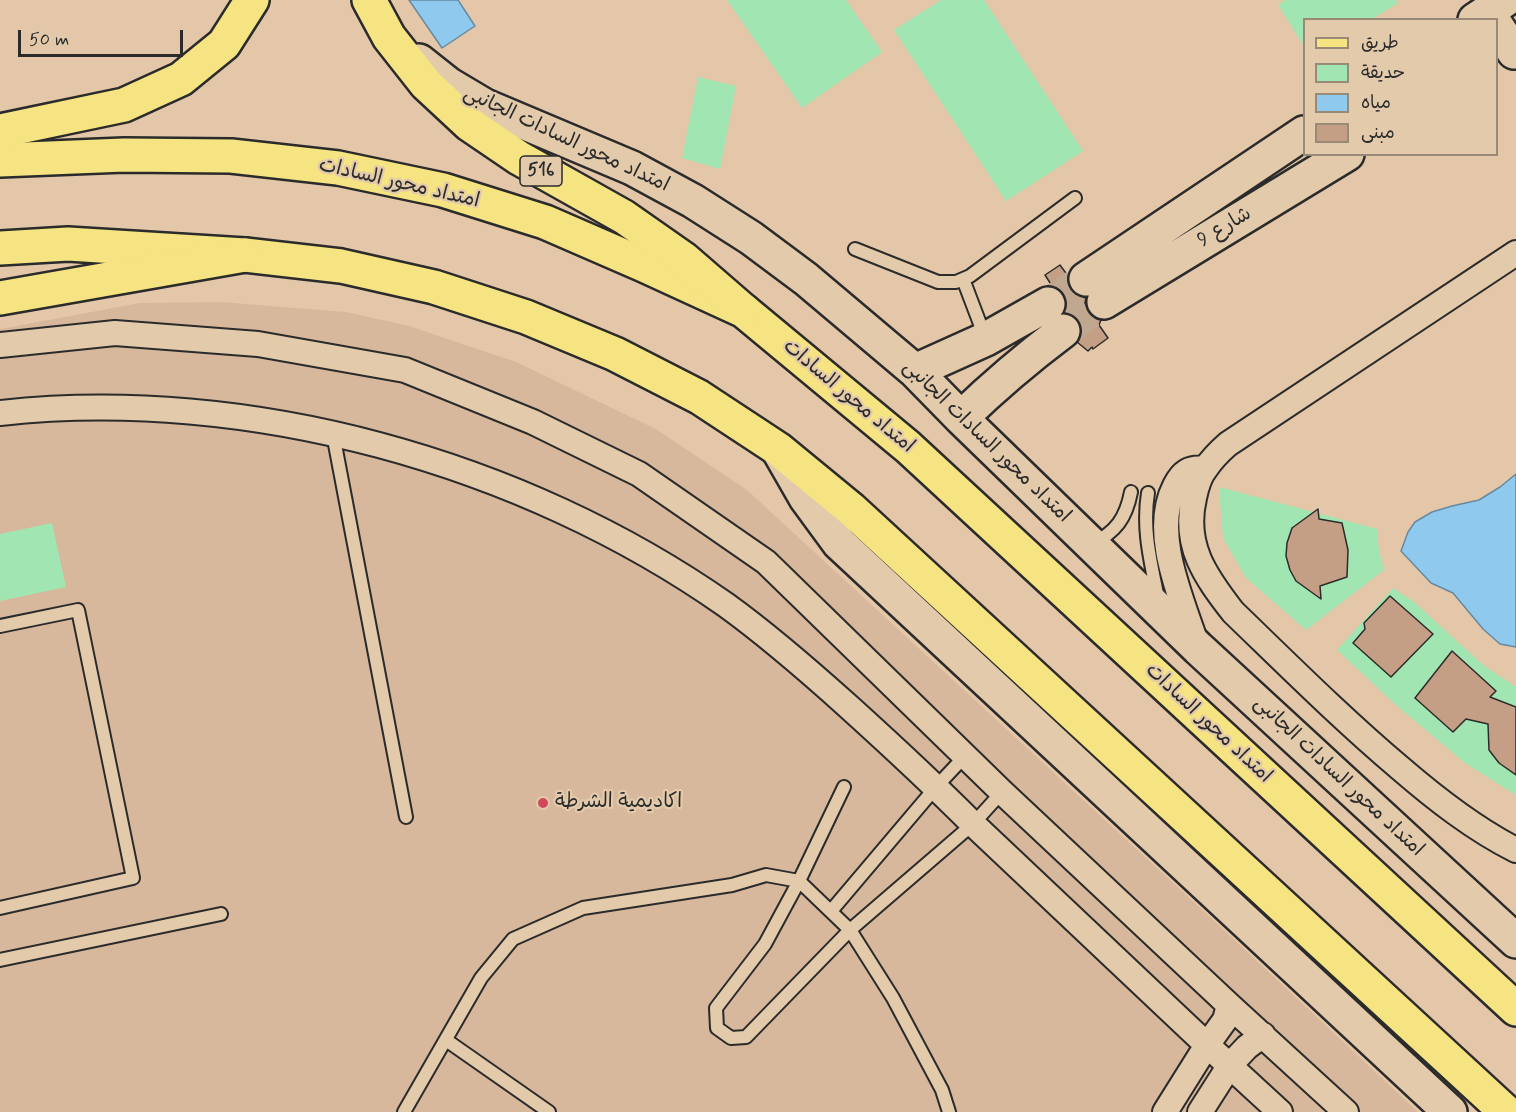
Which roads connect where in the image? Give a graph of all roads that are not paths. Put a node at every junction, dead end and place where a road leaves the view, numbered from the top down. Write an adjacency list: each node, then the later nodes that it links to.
1 (252, 0): 6 (main road)
2 (369, 0): 4 (main road, 516)
3 (1498, 31): 5 (street)
4 (389, 37): 17 (main road, 516); 20 (street, امتداد محور السادات الجانبى)
5 (1509, 56)
6 (0, 131)
7 (1303, 135): 8 (street, شارع 9)
8 (1343, 156)
9 (0, 160): 17 (main road, امتداد محور السادات)
10 (1075, 198): 15 (lane)
11 (0, 248): 14 (main road)
12 (855, 249): 15 (lane)
13 (1516, 253): 25 (street)
14 (245, 255): 16 (main road); 24 (main road)
15 (963, 279): 18 (lane)
16 (0, 298)
17 (744, 311): 47 (main road, امتداد محور السادات)
18 (986, 339): 20 (street); 22 (street)
19 (0, 345): 32 (street)
20 (915, 371): 22 (street, امتداد محور السادات الجانبى)
21 (0, 412): 23 (street)
22 (961, 418): 28 (street, امتداد محور السادات الجانبى)
23 (333, 434): 33 (street); 36 (lane)
24 (778, 449): 59 (street); 60 (main road)
25 (1204, 469): 31 (street); 38 (street)
26 (1131, 492): 28 (lane)
27 (1148, 493): 29 (lane)
28 (1091, 545): 29 (street, امتداد محور السادات الجانبى)
29 (1161, 612): 31 (street, امتداد محور السادات الجانبى)
30 (0, 626): 40 (lane)
31 (1198, 648): 44 (street, امتداد محور السادات الجانبى)
32 (965, 756): 33 (lane); 35 (street)
33 (936, 787): 37 (street); 41 (lane)
34 (844, 788): 39 (lane)
35 (1002, 792): 37 (lane); 46 (street)
36 (406, 817)
37 (973, 824): 43 (lane); 50 (street)
38 (1516, 850)
39 (799, 881): 41 (lane); 43 (lane); 49 (lane)
40 (0, 908)
41 (831, 911): 43 (lane)
42 (221, 914): 45 (lane)
43 (850, 930): 54 (lane)
44 (1516, 941)
45 (0, 960)
46 (1229, 1005): 48 (street); 50 (street)
47 (1516, 1009)
48 (1263, 1035): 51 (street); 58 (street)
49 (446, 1040): 52 (lane); 53 (lane)
50 (1207, 1045): 51 (street); 55 (street)
51 (1230, 1065): 56 (street); 57 (street)
52 (404, 1112)
53 (549, 1112)
54 (949, 1112)
55 (1165, 1112)
56 (1200, 1112)
57 (1280, 1112)
58 (1346, 1112)
59 (1450, 1112)
60 (1506, 1112)

